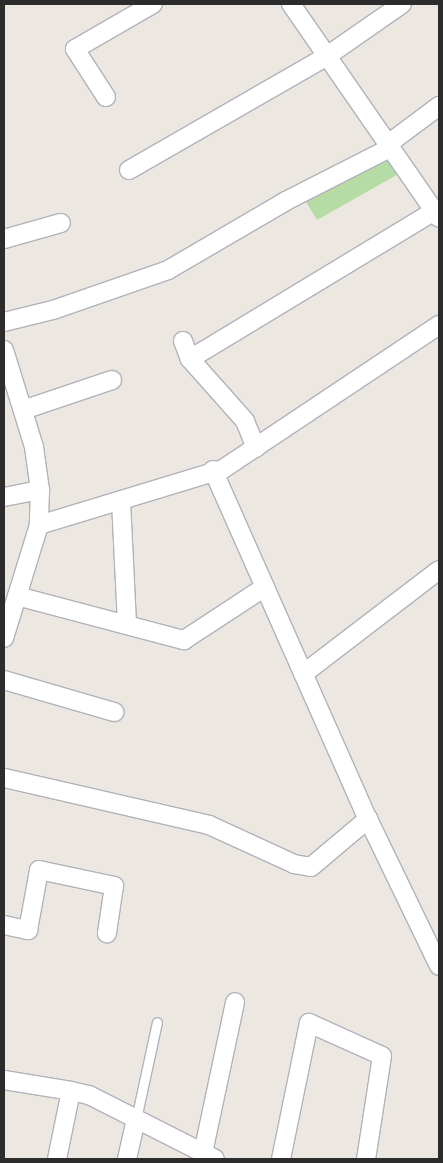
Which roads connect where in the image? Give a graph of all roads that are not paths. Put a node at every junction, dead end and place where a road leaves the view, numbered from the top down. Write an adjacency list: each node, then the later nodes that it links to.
1 (153, 4): 5 (street)
2 (292, 4): 4 (street)
3 (402, 4): 4 (street)
4 (327, 56): 7 (street); 8 (street)
5 (106, 97)
6 (439, 106): 7 (street)
7 (389, 146): 9 (street); 12 (street)
8 (129, 170)
9 (437, 214): 16 (street)
10 (61, 223): 11 (street)
11 (4, 239)
12 (4, 322)
13 (439, 325): 20 (street)
14 (183, 341): 16 (street)
15 (4, 350): 17 (street)
16 (190, 359): 20 (street)
17 (8, 373): 19 (street)
18 (112, 380): 19 (street)
19 (23, 410): 22 (street)
20 (256, 448): 21 (street)
21 (213, 470): 24 (street); 27 (street)
22 (40, 490): 23 (street); 25 (street)
23 (4, 497)
24 (121, 501): 25 (street); 29 (street)
25 (38, 525): 28 (street)
26 (439, 570): 31 (street)
27 (264, 587): 29 (street); 31 (street)
28 (17, 596): 29 (street); 30 (street)
29 (126, 625)
30 (4, 638)
31 (303, 674): 35 (street)
32 (4, 680): 33 (street)
33 (114, 712)
34 (4, 778): 35 (street)
35 (368, 819): 38 (street)
36 (4, 925): 37 (street)
37 (107, 933)
38 (439, 966)
39 (235, 1002): 44 (street)
40 (157, 1022): 43 (lane)
41 (4, 1080): 42 (street)
42 (70, 1091): 43 (street); 45 (street)
43 (136, 1119): 44 (street); 46 (street)
44 (209, 1156)
45 (57, 1159)
46 (127, 1159)
47 (280, 1159): 48 (street)
48 (366, 1159)

